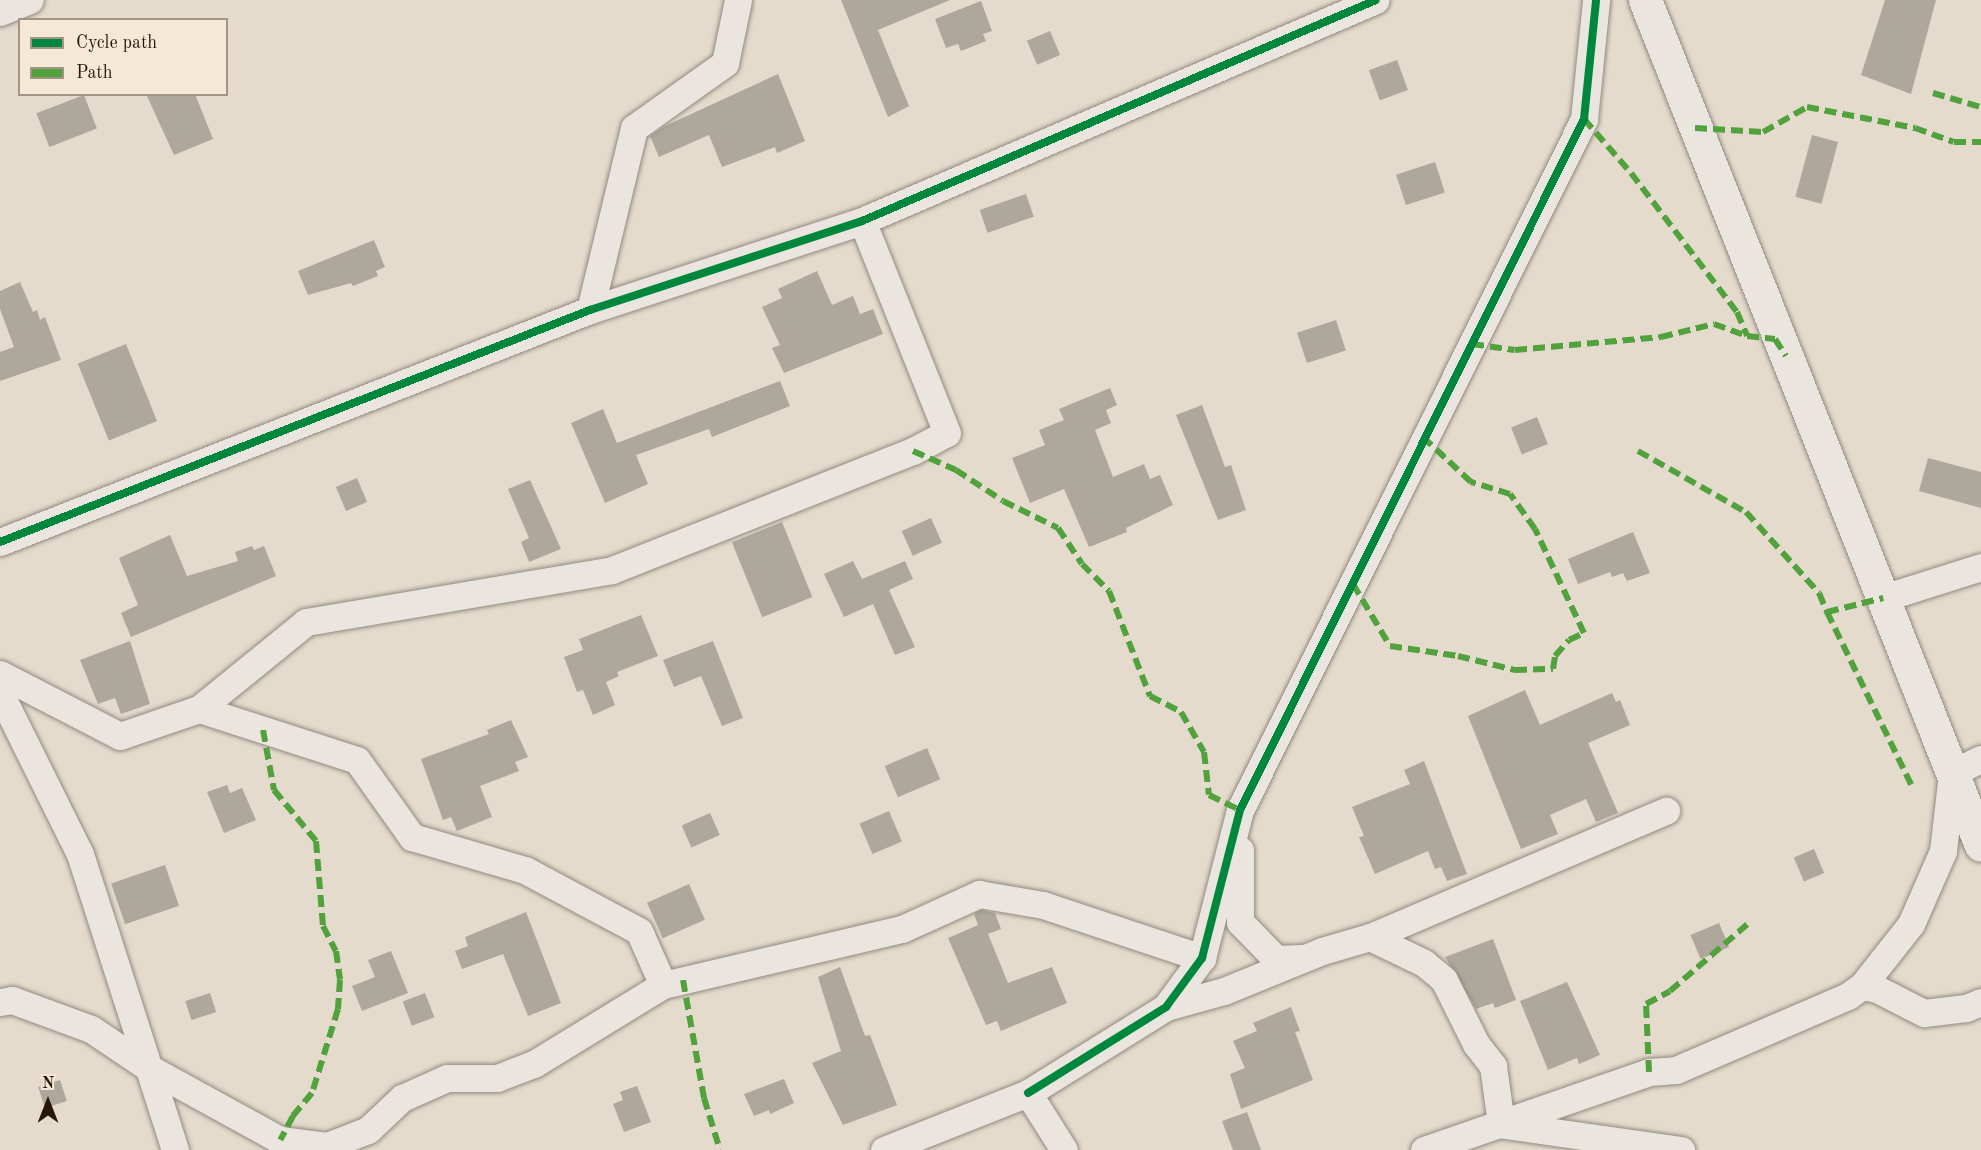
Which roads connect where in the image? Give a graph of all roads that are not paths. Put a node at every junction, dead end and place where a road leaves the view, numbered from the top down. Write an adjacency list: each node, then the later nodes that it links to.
1 (30, 0): 6 (street)
2 (738, 0): 8 (street)
3 (1376, 0): 7 (street)
4 (1596, 0): 17 (street)
5 (1644, 0): 11 (street)
6 (0, 12)
7 (862, 221): 8 (street); 14 (street)
8 (590, 310): 9 (street)
9 (0, 542)
10 (1981, 567): 11 (street)
11 (1883, 598): 16 (street)
12 (0, 674): 14 (street)
13 (0, 693): 28 (street)
14 (200, 709): 23 (street)
15 (1981, 759): 16 (street)
16 (1952, 773): 19 (street); 24 (street)
17 (1240, 810): 21 (street); 22 (street)
18 (1666, 811): 20 (street)
19 (1981, 845)
20 (1370, 937): 22 (street); 30 (street)
21 (1202, 958): 23 (street); 27 (street)
22 (1305, 958): 27 (street)
23 (663, 985): 28 (street)
24 (1862, 986): 26 (street); 30 (street)
25 (0, 1002): 28 (street)
26 (1981, 1002)
27 (1166, 1007): 29 (street)
28 (149, 1068): 31 (street)
29 (1028, 1093): 32 (street); 33 (street)
30 (1501, 1124): 34 (street); 35 (street)
31 (175, 1150)
32 (884, 1150)
33 (1064, 1150)
34 (1424, 1150)
35 (1681, 1150)

